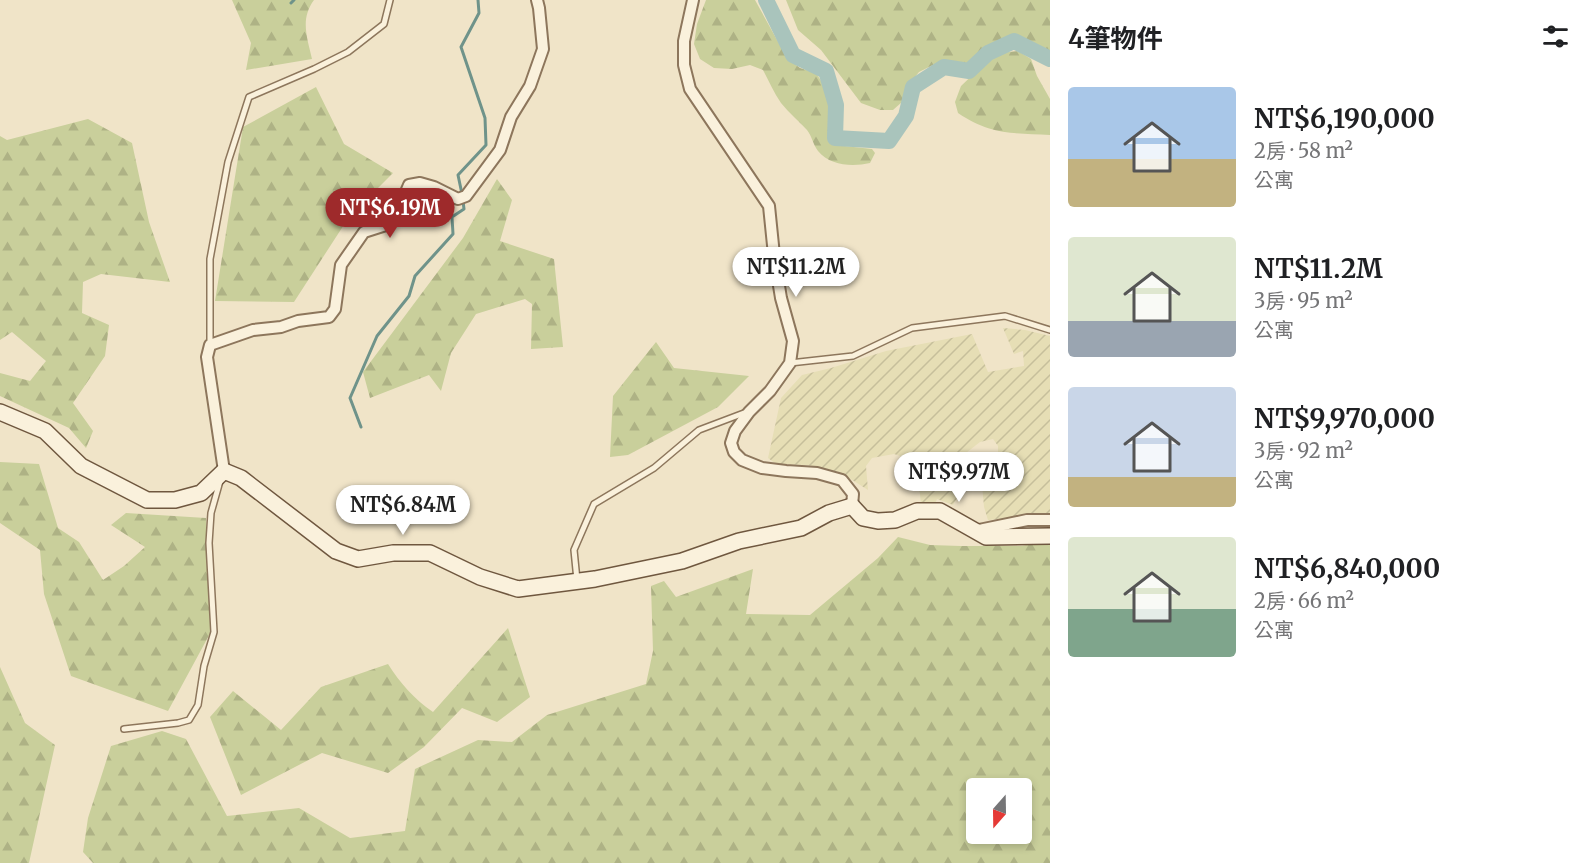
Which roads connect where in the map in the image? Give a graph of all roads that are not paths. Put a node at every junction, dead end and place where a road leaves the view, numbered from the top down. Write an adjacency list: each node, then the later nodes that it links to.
1 (390, 0): 5 (lane)
2 (537, 0): 5 (street)
3 (693, 0): 6 (street)
4 (1050, 330): 6 (lane)
5 (210, 345): 9 (street)
6 (790, 363): 8 (street)
7 (0, 412): 9 (street)
8 (749, 412): 10 (street); 14 (lane)
9 (224, 471): 14 (street); 15 (lane)
10 (852, 506): 12 (street); 14 (street)
11 (1050, 520): 12 (street)
12 (974, 531): 13 (street)
13 (1050, 536)
14 (577, 581)
15 (124, 729)

